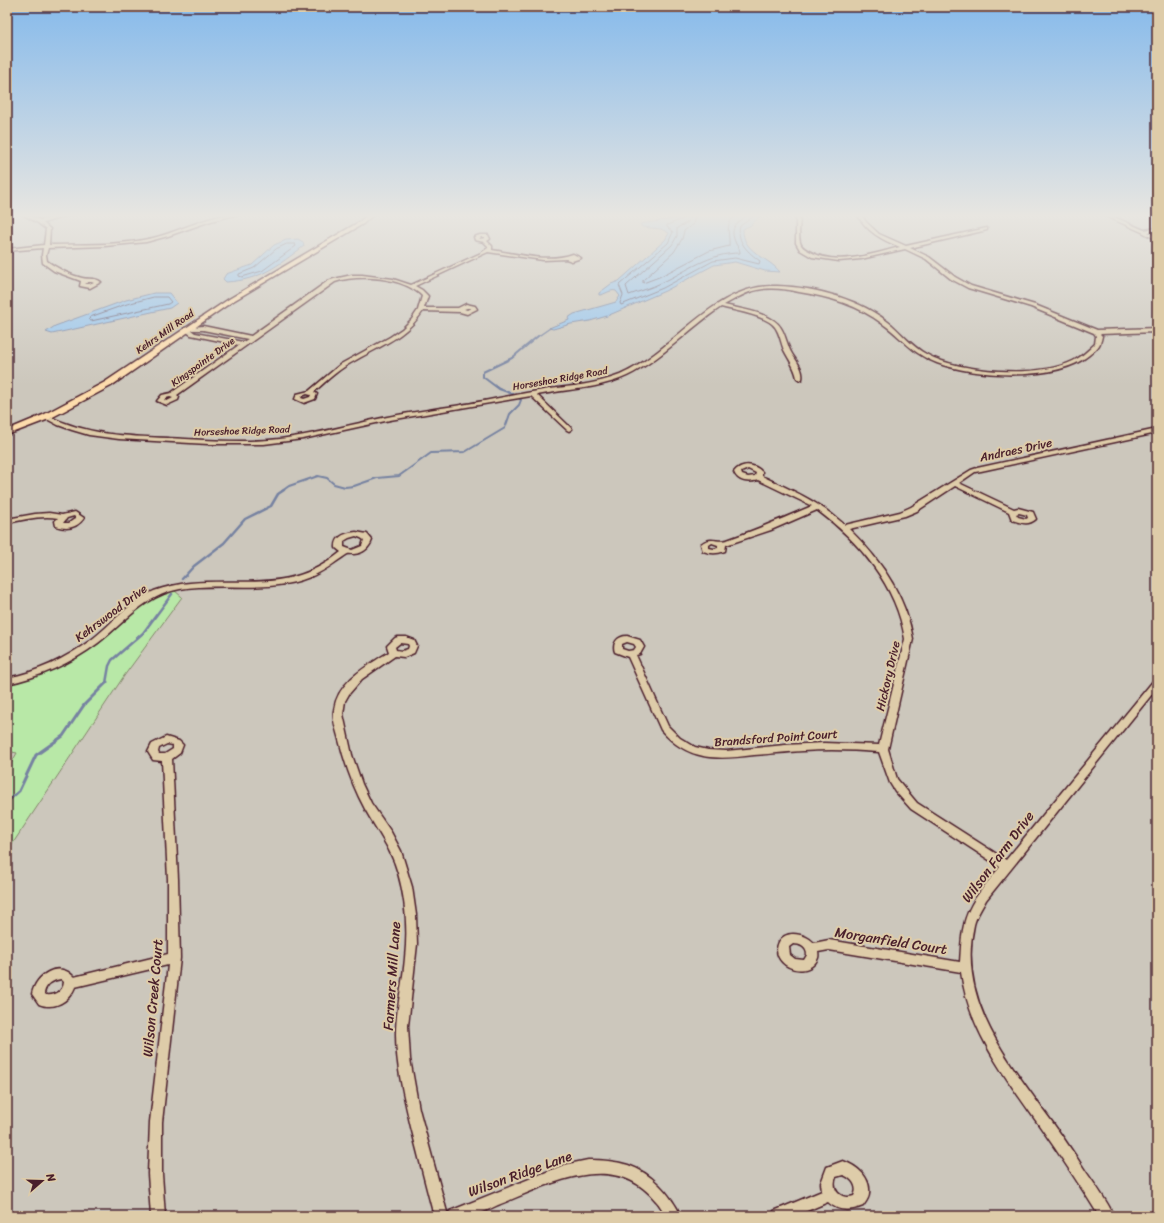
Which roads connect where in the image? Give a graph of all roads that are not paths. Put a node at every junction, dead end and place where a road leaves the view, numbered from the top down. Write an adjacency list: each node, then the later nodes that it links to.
1 (59, 271): 5 (street)
2 (277, 271): 10 (main road, Kehrs Mill Road)
3 (444, 271): 6 (street)
4 (943, 271): 12 (street)
5 (85, 281)
6 (412, 286): 8 (street); 13 (street, Kingspointe Drive)
7 (721, 306): 12 (street, Horseshoe Ridge Road); 15 (street); 17 (street, Horseshoe Ridge Road)
8 (420, 309): 9 (street); 16 (street)
9 (461, 310)
10 (186, 329): 13 (street, Kingspointe Drive); 14 (street, Kingspointe Drive); 19 (main road, Kehrs Mill Road)
11 (1157, 330): 12 (street)
12 (1096, 332)
13 (253, 338): 14 (street, Kingspointe Drive)
14 (244, 344): 18 (street, Kingspointe Drive)
15 (800, 378)
16 (310, 393)
17 (533, 394): 19 (street, Horseshoe Ridge Road); 20 (street)
18 (173, 395)
19 (46, 417): 22 (main road, Kehrs Mill Road)
20 (569, 429)
21 (1157, 431): 24 (street, Andraes Drive)
22 (7, 433)
23 (758, 477): 25 (street, Hickory Drive)
24 (954, 483): 26 (street); 29 (street, Andraes Drive)
25 (817, 507): 29 (street, Hickory Drive); 30 (street)
26 (1014, 512)
27 (62, 517): 28 (street)
28 (7, 521)
29 (843, 528): 36 (street, Hickory Drive)
30 (722, 544)
31 (346, 551): 34 (street, Kehrswood Drive)
32 (394, 653): 45 (street, Farmers Mill Lane)
33 (631, 654): 36 (street, Brandsford Point Court)
34 (7, 681)
35 (1157, 682): 38 (street, Wilson Farm Drive)
36 (883, 749): 38 (street)
37 (167, 758): 40 (street, Wilson Creek Court)
38 (1007, 866): 41 (street, Wilson Farm Drive)
39 (812, 948): 41 (street, Morganfield Court)
40 (174, 958): 42 (street); 44 (street, Wilson Creek Court)
41 (965, 968): 49 (street, Wilson Farm Drive)
42 (70, 983)
43 (830, 1194): 48 (street)
44 (158, 1216)
45 (441, 1216)
46 (455, 1216): 47 (street, Wilson Ridge Lane)
47 (674, 1216)
48 (779, 1216)
49 (1107, 1216)

